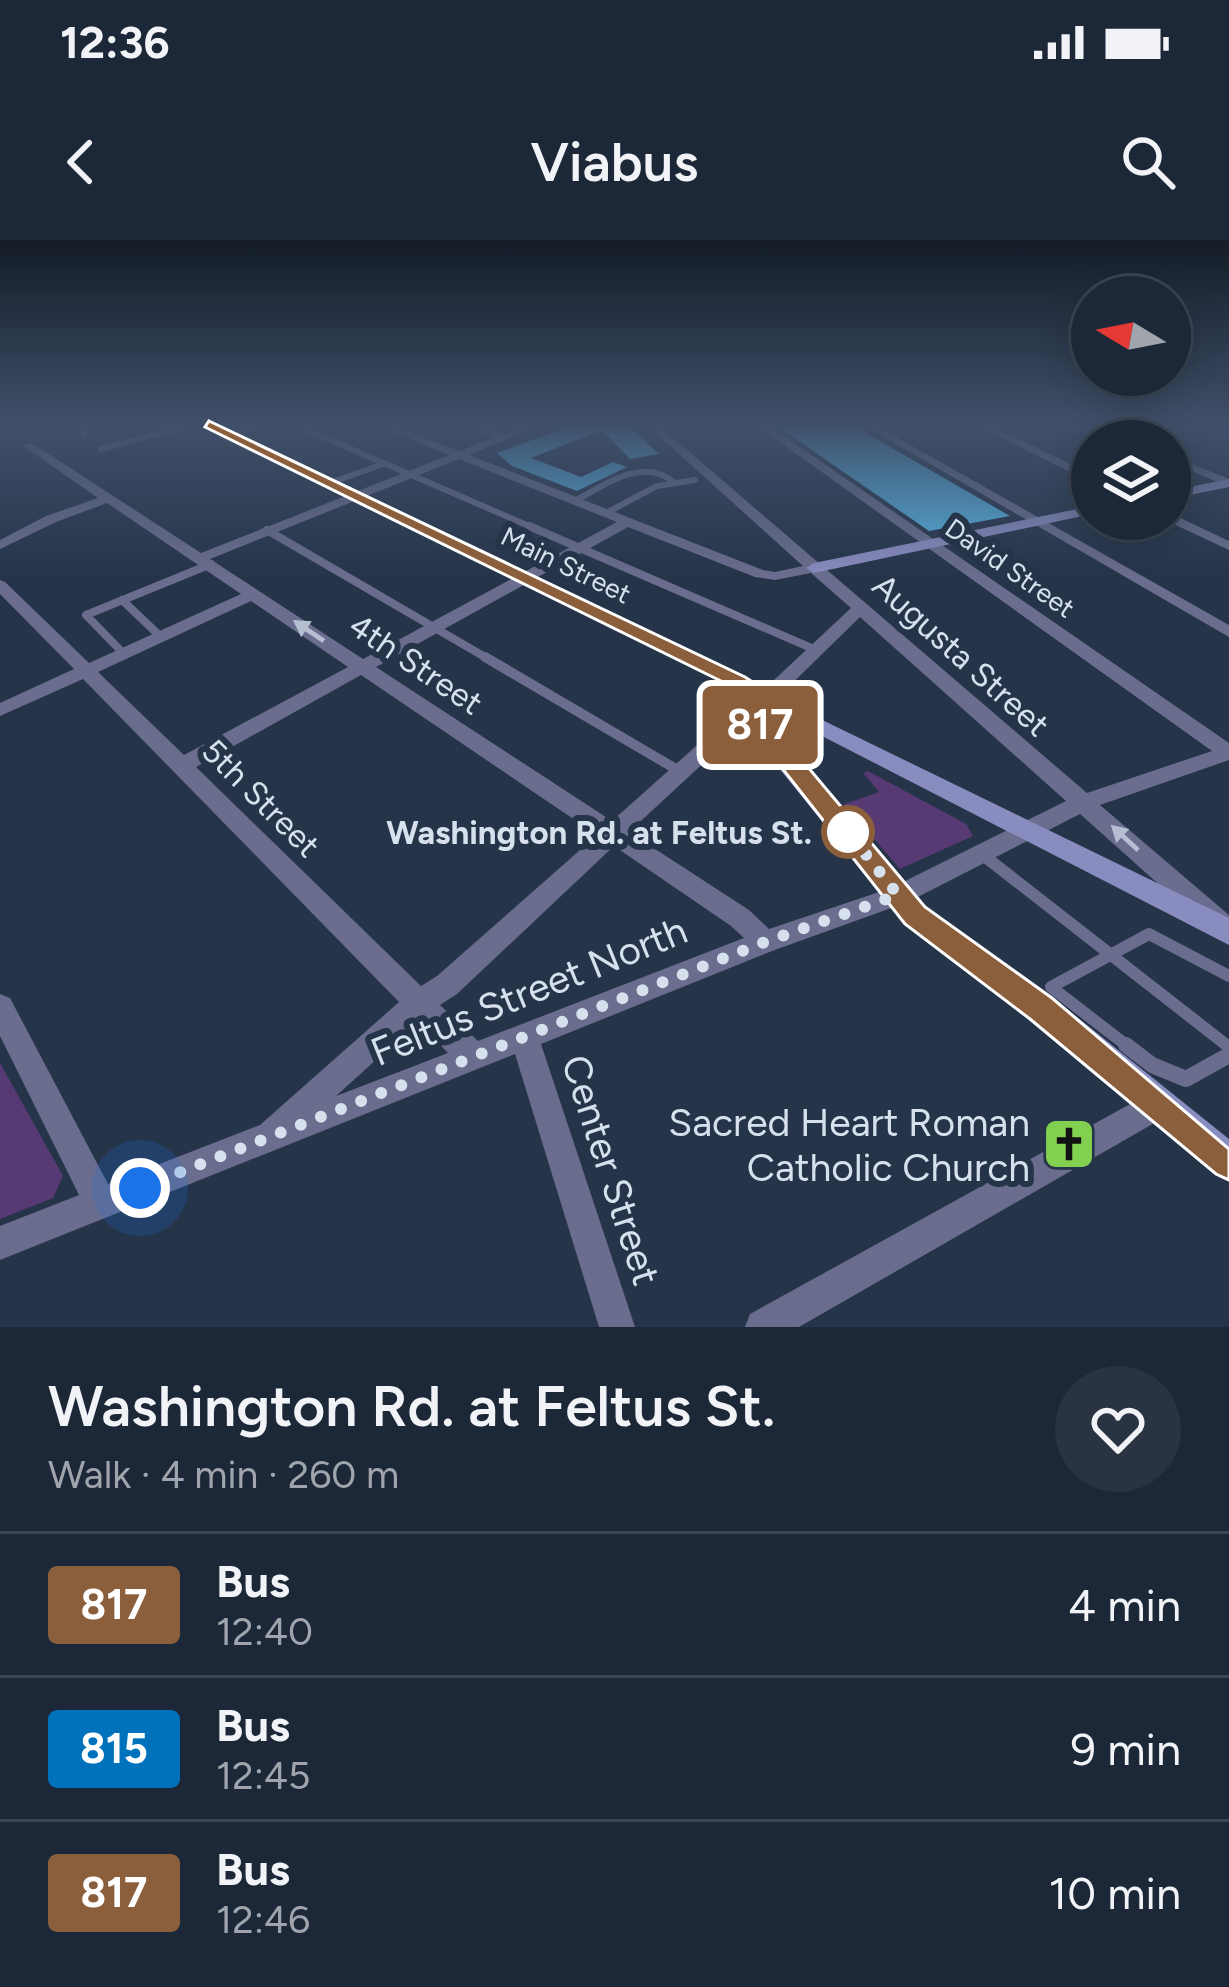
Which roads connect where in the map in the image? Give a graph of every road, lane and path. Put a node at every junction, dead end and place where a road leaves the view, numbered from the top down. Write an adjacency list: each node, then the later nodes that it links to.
1 (72, 476): 19 (street, 4th Street)
2 (307, 476): 18 (main road, Main Street)
3 (312, 476): 16 (main road, Main Street)
4 (352, 476): 16 (lane)
5 (405, 476): 18 (street)
6 (413, 476): 30 (lane)
7 (511, 476): 20 (street)
8 (629, 476): 20 (lane)
9 (669, 476): 14 (lane)
10 (709, 476): 32 (street, Augusta Street)
11 (835, 476): 27 (street, David Street)
12 (956, 476): 24 (street)
13 (695, 480): 14 (lane)
14 (675, 483): 21 (lane)
15 (1229, 483): 17 (main road)
16 (330, 484): 18 (main road, Main Street)
17 (1191, 490)
18 (350, 497): 26 (street); 33 (main road, Main Street)
19 (106, 500): 28 (street); 31 (street, 4th Street)
20 (575, 501): 21 (street)
21 (606, 513): 23 (street)
22 (1071, 515): 24 (main road)
23 (629, 521): 30 (street); 32 (street)
24 (1037, 522): 27 (main road); 39 (street)
25 (1191, 528): 29 (street)
26 (267, 530): 31 (street); 38 (lane)
27 (934, 544): 32 (main road); 48 (street, David Street)
28 (0, 545)
29 (1229, 546)
30 (579, 548): 33 (street); 41 (lane)
31 (207, 561): 35 (street, 4th Street); 36 (lane)
32 (814, 568): 37 (street, Augusta Street)
33 (520, 580): 38 (street); 46 (main road, Main Street); 46 (main road, Main Street)
34 (0, 585): 44 (street, 5th Street)
35 (254, 594): 40 (street); 43 (street, 4th Street, one-way to 35)
36 (122, 600): 40 (lane); 42 (lane)
37 (860, 608): 41 (street); 51 (street, Augusta Street)
38 (436, 628): 43 (street); 50 (lane)
39 (1229, 632)
40 (161, 637): 42 (street)
41 (816, 650): 46 (street)
42 (124, 654): 44 (street)
43 (363, 668): 49 (street); 53 (street, 4th Street)
44 (85, 670): 45 (street); 49 (street, 5th Street)
45 (0, 710)
46 (762, 712): 52 (main road, Main Street); 55 (main road)
47 (730, 727): 50 (street)
48 (1229, 753): 51 (street, Feltus Street North)
49 (181, 766): 61 (street, 5th Street)
50 (681, 772): 53 (street)
51 (1082, 803): 52 (street, Feltus Street North); 56 (street, Augusta Street, one-way to 51)
52 (1029, 832): 54 (street, Feltus Street North); 56 (main road, Main Street); 58 (main road, Main Street)
53 (611, 835): 57 (street, 4th Street); 61 (street)
54 (983, 855): 55 (street, Feltus Street North); 59 (lane)
55 (898, 895): 57 (street, Feltus Street North); 66 (main road)
56 (1229, 932)
57 (765, 942): 63 (street, Feltus Street North)
58 (1229, 947)
59 (1109, 953): 60 (lane); 64 (lane); 64 (lane)
60 (1229, 976)
61 (420, 1002): 65 (street, 5th Street); 67 (street)
62 (0, 1007): 69 (street)
63 (525, 1039): 65 (street, Feltus Street North); 71 (street, Center Street)
64 (1229, 1051)
65 (474, 1058): 67 (street, Feltus Street North)
66 (1160, 1103): 68 (main road); 72 (street)
67 (259, 1144): 69 (street, Feltus Street North)
68 (1229, 1162)
69 (100, 1202): 70 (street, Feltus Street North)
70 (0, 1243)
71 (616, 1327)
72 (763, 1327)

